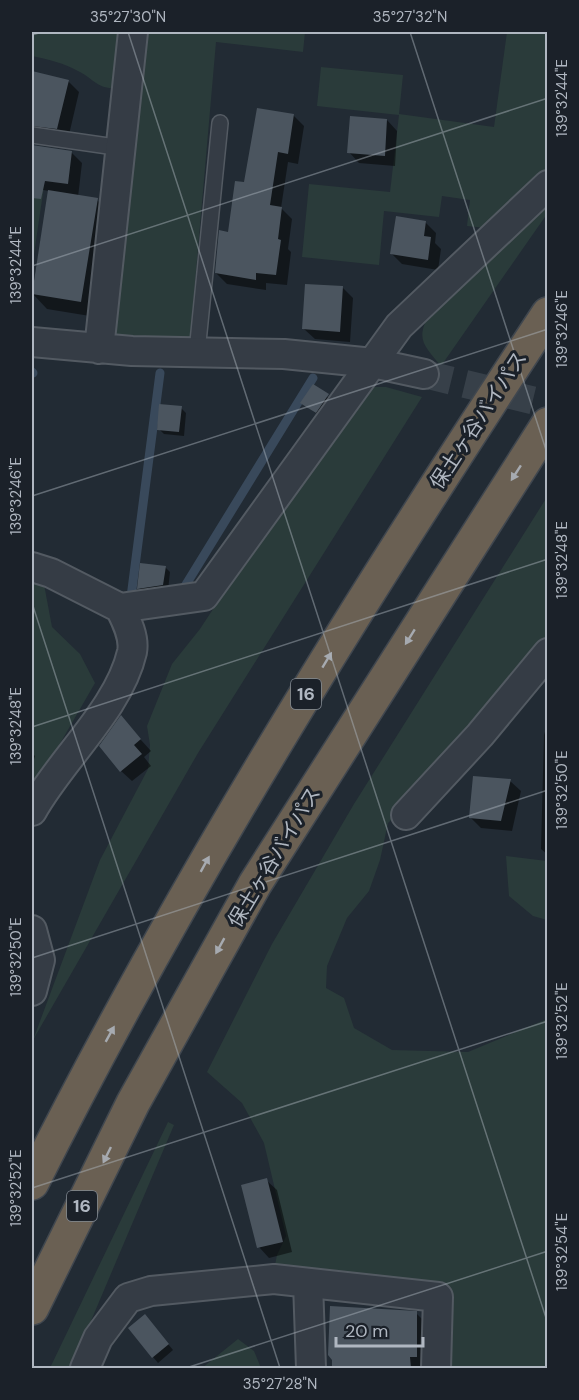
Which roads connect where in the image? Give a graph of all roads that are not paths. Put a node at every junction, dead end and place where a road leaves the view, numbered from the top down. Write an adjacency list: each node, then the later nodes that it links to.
1 (133, 32): 4 (street)
2 (220, 123): 9 (lane)
3 (32, 135): 4 (lane)
4 (122, 148): 8 (street)
5 (548, 185): 10 (street)
6 (548, 314): 20 (highway, 保土ヶ谷バイパス / 16, one-way to 6)
7 (32, 342): 8 (street)
8 (99, 349): 9 (street)
9 (197, 352): 10 (street)
10 (373, 363): 11 (street); 14 (street)
11 (424, 374)
12 (548, 424): 22 (highway, 保土ヶ谷バイパス / 16, one-way to 22)
13 (32, 567): 14 (street)
14 (120, 608): 16 (street)
15 (548, 653): 17 (street)
16 (32, 811)
17 (406, 815)
18 (32, 930): 19 (street)
19 (32, 991)
20 (32, 1183)
21 (308, 1283): 23 (street); 24 (street); 25 (street)
22 (32, 1308)
23 (85, 1368)
24 (311, 1368)
25 (436, 1368)

